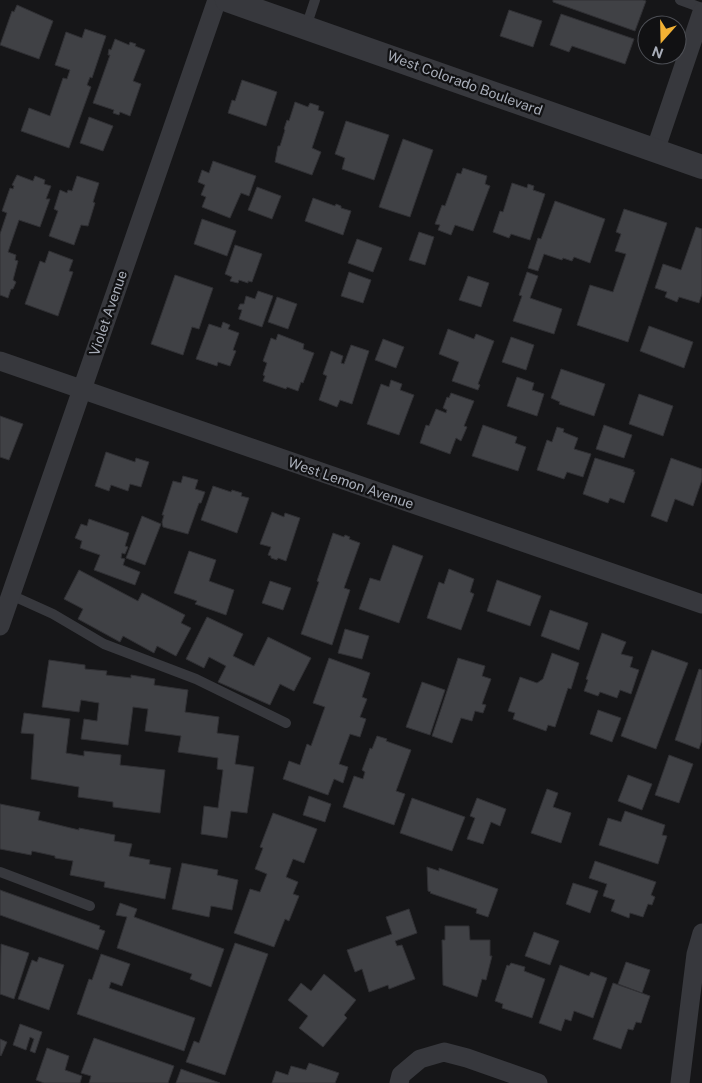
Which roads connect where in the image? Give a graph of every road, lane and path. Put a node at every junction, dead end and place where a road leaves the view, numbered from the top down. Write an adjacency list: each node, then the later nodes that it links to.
1 (217, 0): 11 (street, Violet Avenue)
2 (227, 0): 7 (street, West Colorado Boulevard)
3 (315, 0): 7 (lane)
4 (680, 0): 5 (lane)
5 (702, 8)
6 (702, 12): 8 (street)
7 (306, 28): 8 (street, West Colorado Boulevard)
8 (655, 151): 9 (street, West Colorado Boulevard)
9 (702, 167)
10 (0, 361): 11 (street, West Lemon Avenue)
11 (82, 389): 12 (street, Violet Avenue); 13 (street, West Lemon Avenue)
12 (11, 594): 14 (street, Violet Avenue); 15 (lane)
13 (702, 604)
14 (0, 626)
15 (286, 723)
16 (0, 872): 17 (lane)
17 (90, 906)
18 (702, 933): 21 (street)
19 (399, 1083): 20 (street)
20 (538, 1083)
21 (680, 1083)

